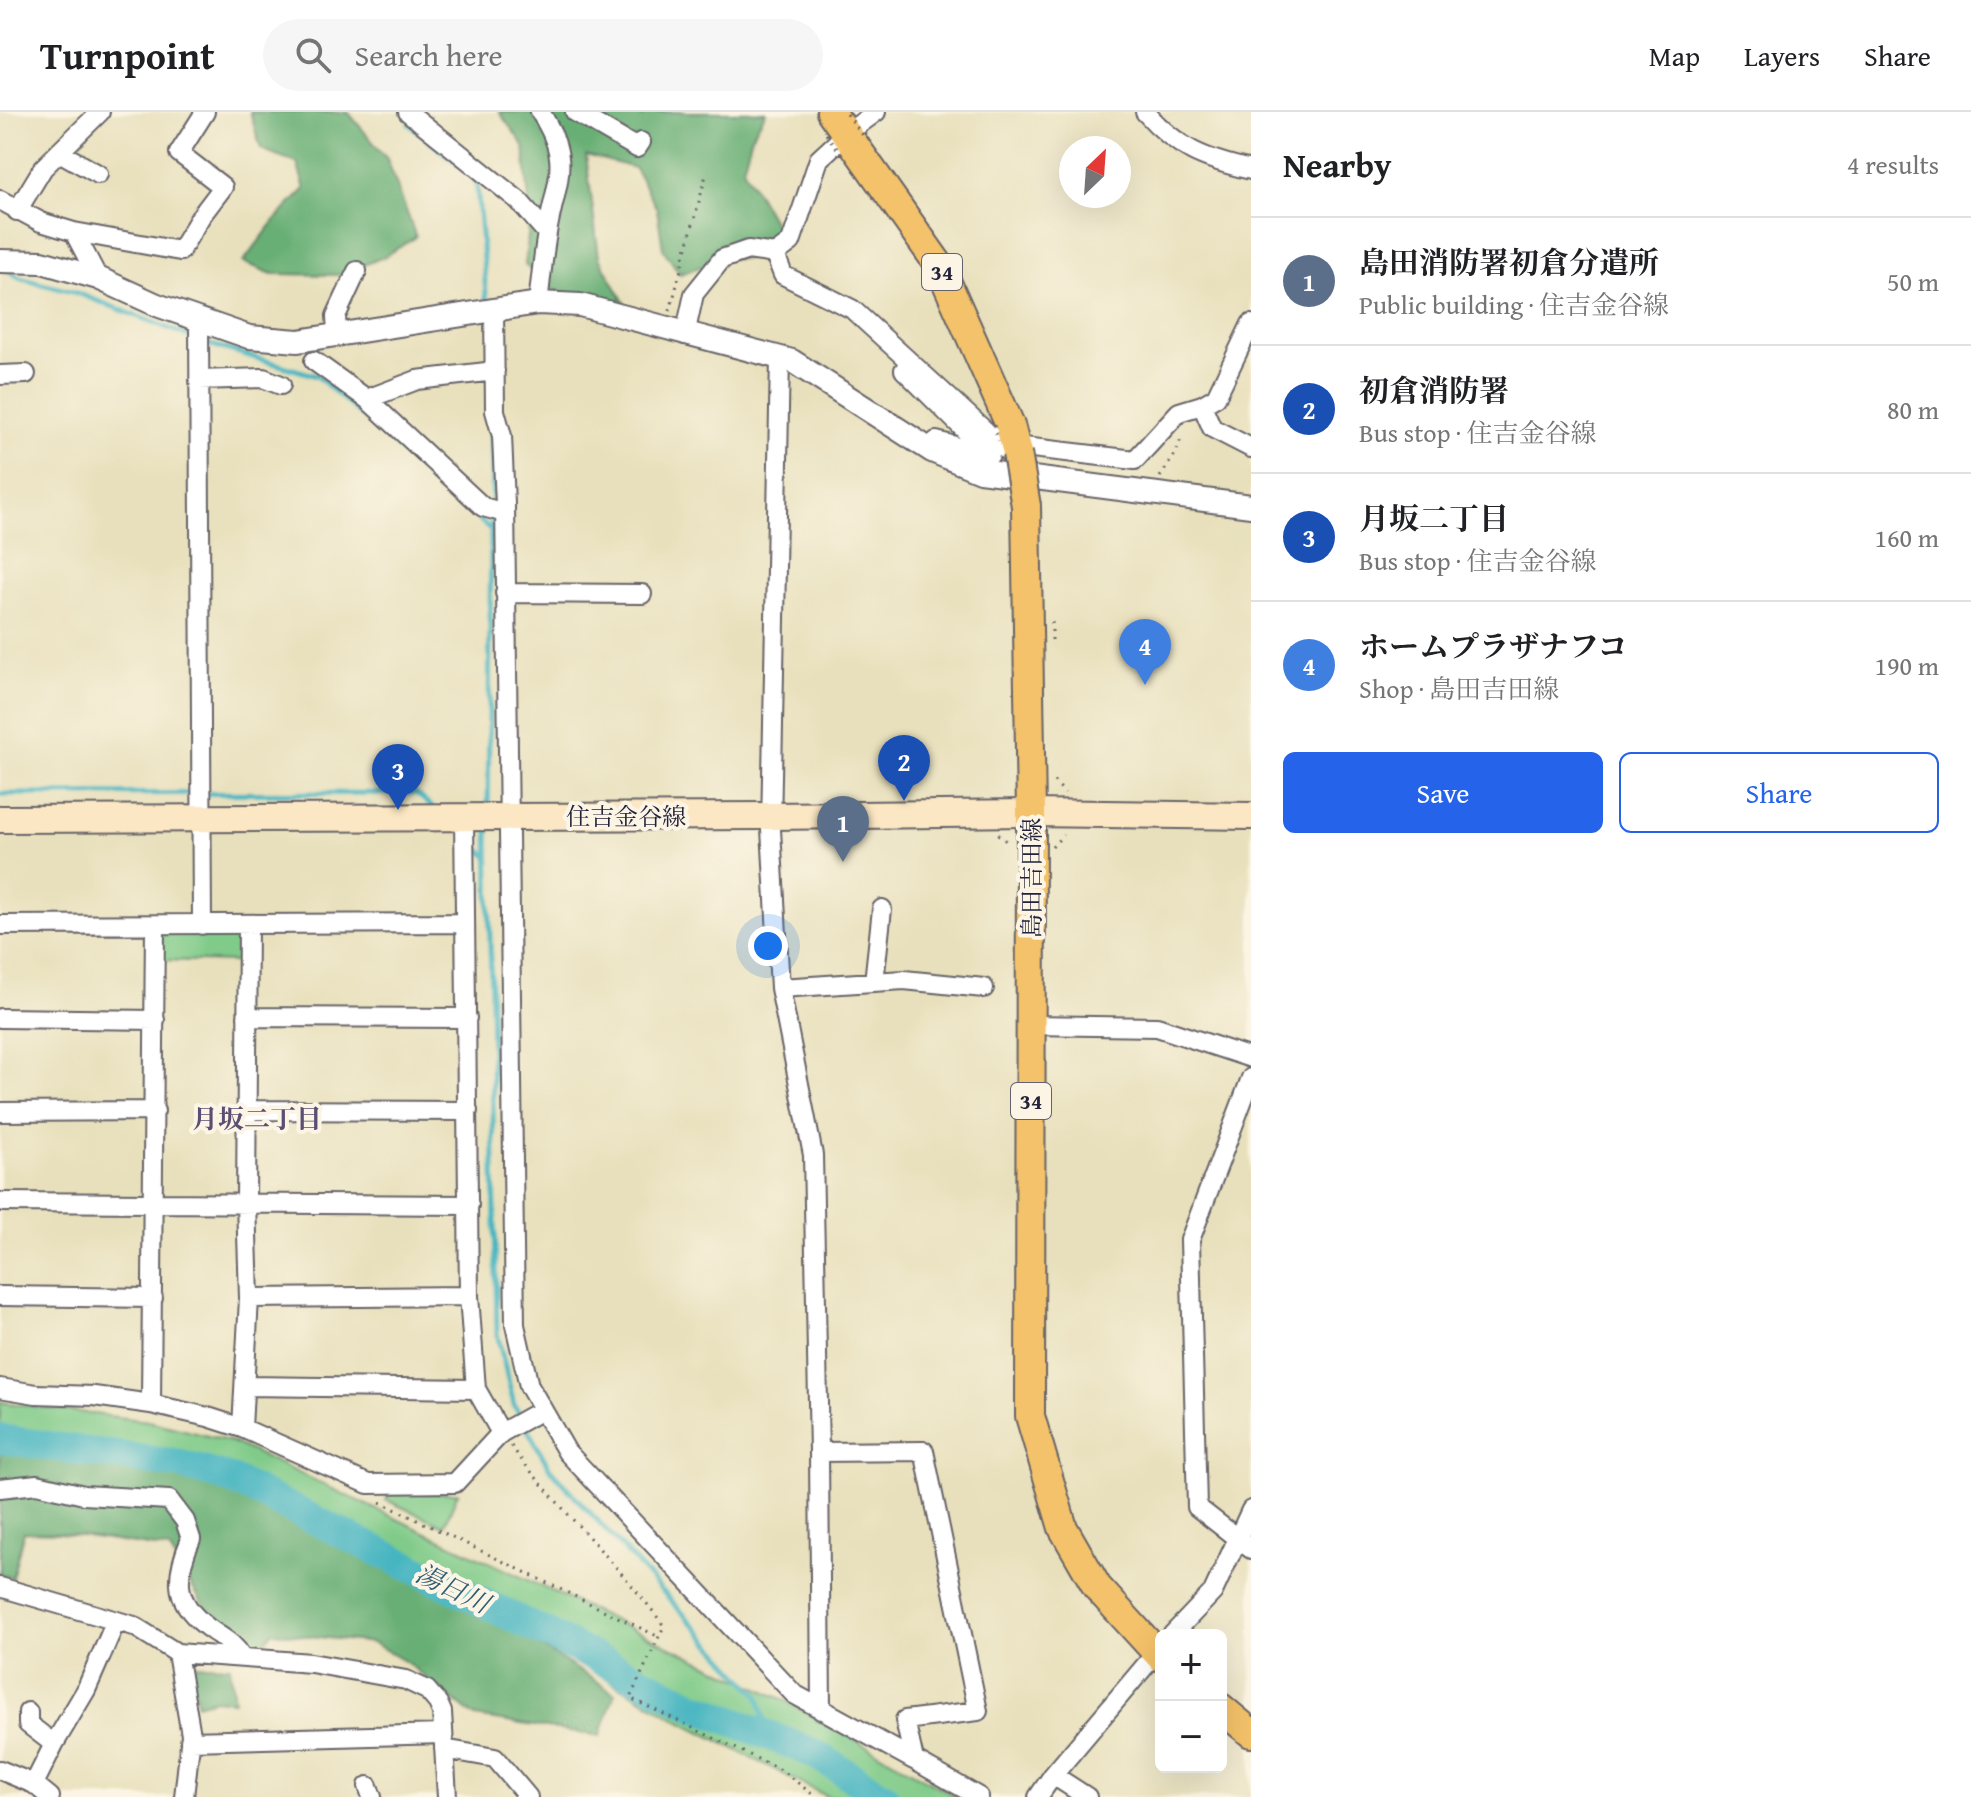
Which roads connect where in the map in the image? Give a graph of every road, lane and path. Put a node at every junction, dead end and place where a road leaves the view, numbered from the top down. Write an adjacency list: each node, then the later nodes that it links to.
1 (100, 112): 10 (street)
2 (205, 112): 16 (street)
3 (408, 112): 17 (street)
4 (540, 112): 17 (street)
5 (575, 112): 9 (street)
6 (876, 112): 8 (street)
7 (1145, 112): 11 (street)
8 (845, 131): 18 (street); 40 (main road, 島田吉田線 / 34)
9 (641, 142)
10 (59, 152): 12 (street); 15 (street)
11 (1251, 170)
12 (98, 174)
13 (706, 175): 27 (path)
14 (0, 200): 15 (street)
15 (17, 211): 16 (street)
16 (74, 232): 21 (street)
17 (547, 233): 22 (street)
18 (775, 254): 26 (street); 27 (street)
19 (5, 260): 21 (street)
20 (357, 271): 28 (street)
21 (98, 278): 25 (street)
22 (538, 303): 23 (street); 27 (street)
23 (488, 310): 28 (street); 31 (street)
24 (1251, 324): 37 (street)
25 (199, 325): 28 (street); 34 (street)
26 (876, 330): 39 (street); 40 (street)
27 (676, 331): 29 (street)
28 (337, 334)
29 (780, 357): 39 (street); 52 (street)
30 (314, 361): 36 (street)
31 (489, 372): 36 (street); 43 (street)
32 (26, 374): 33 (street)
33 (0, 375)
34 (199, 380): 35 (street); 50 (street)
35 (281, 385)
36 (367, 399): 43 (street)
37 (1196, 406): 38 (street); 40 (street); 41 (path)
38 (1251, 448)
39 (932, 451): 41 (street)
40 (1016, 453): 51 (main road, 島田吉田線 / 34, bridge)
41 (1144, 492): 42 (street)
42 (1251, 506)
43 (504, 513): 44 (street)
44 (505, 593): 45 (street); 55 (street)
45 (642, 594)
46 (1051, 613): 47 (path)
47 (1052, 659)
48 (1052, 780): 49 (path)
49 (1068, 797)
50 (203, 812): 54 (main road, 住吉金谷線); 55 (main road, 住吉金谷線); 61 (street)
51 (1031, 813): 52 (main road, 住吉金谷線); 53 (main road, 住吉金谷線); 69 (main road, 島田吉田線 / 34)
52 (772, 816): 55 (main road, 住吉金谷線); 63 (street)
53 (1251, 816)
54 (0, 819)
55 (477, 822): 57 (street); 88 (street)
56 (882, 909): 62 (street)
57 (463, 923): 58 (street); 67 (street)
58 (248, 924): 61 (street); 65 (street)
59 (0, 925): 60 (street)
60 (155, 925): 61 (street); 68 (street)
61 (202, 925)
62 (874, 982): 63 (street); 64 (street)
63 (780, 988): 91 (street)
64 (984, 988)
65 (247, 1017): 67 (street); 72 (street)
66 (0, 1018): 68 (street)
67 (467, 1018): 74 (street)
68 (155, 1020): 73 (street)
69 (1031, 1025): 70 (street); 100 (main road, 島田吉田線 / 34)
70 (1251, 1058)
71 (1251, 1078): 95 (street)
72 (247, 1110): 74 (street); 77 (street)
73 (155, 1111): 75 (street); 78 (street)
74 (468, 1111): 79 (street)
75 (0, 1112)
76 (0, 1202): 78 (street)
77 (246, 1202): 78 (street); 79 (street); 83 (street)
78 (155, 1203): 82 (street)
79 (469, 1205): 81 (street)
80 (0, 1296): 82 (street)
81 (469, 1296): 83 (street); 86 (street)
82 (153, 1298): 87 (street)
83 (249, 1298): 84 (street)
84 (245, 1386): 86 (street); 89 (street)
85 (0, 1388): 87 (street)
86 (476, 1389): 90 (street)
87 (151, 1404): 89 (street)
88 (542, 1410): 90 (street); 104 (street)
89 (242, 1428): 92 (street)
90 (501, 1433): 92 (street); 99 (path)
91 (819, 1452): 104 (street); 111 (street)
92 (368, 1484): 99 (path)
93 (0, 1488): 103 (street)
94 (1251, 1510): 95 (street)
95 (1245, 1544): 98 (street)
96 (0, 1587): 97 (street)
97 (116, 1621): 101 (street); 110 (street)
98 (1179, 1629)
99 (659, 1637): 119 (path)
100 (1155, 1641)
101 (177, 1653): 103 (street); 108 (street)
102 (1155, 1656): 113 (street)
103 (242, 1657): 109 (street)
104 (821, 1710): 111 (street)
105 (28, 1712): 110 (street)
106 (1227, 1713): 107 (main road)
107 (1251, 1733)
108 (190, 1741): 109 (street); 116 (street)
109 (444, 1741): 117 (street); 118 (street)
110 (54, 1744): 114 (street)
111 (914, 1760): 120 (street)
112 (0, 1770): 114 (street)
113 (1053, 1775): 121 (street); 122 (street)
114 (34, 1784): 115 (street)
115 (50, 1797)
116 (184, 1797)
117 (447, 1797)
118 (528, 1797)
119 (816, 1797)
120 (979, 1797)
121 (1038, 1797)
122 (1087, 1797)

